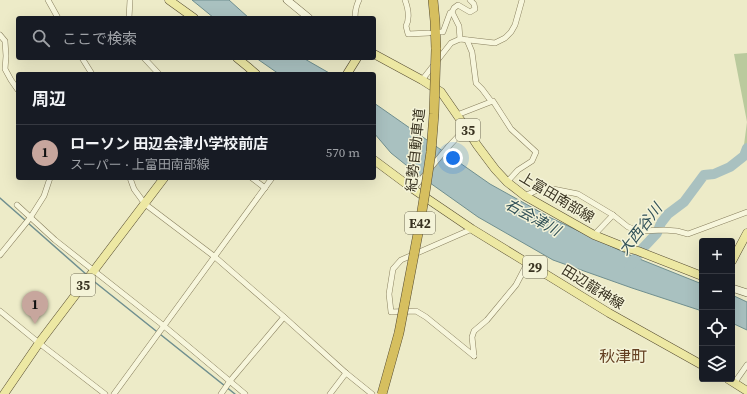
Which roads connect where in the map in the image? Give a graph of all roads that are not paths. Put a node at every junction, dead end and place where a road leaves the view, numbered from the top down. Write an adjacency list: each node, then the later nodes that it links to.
1 (48, 0): 11 (street)
2 (130, 0): 12 (street)
3 (169, 0): 13 (main road)
4 (287, 0): 14 (street)
5 (359, 0): 15 (street)
6 (405, 0): 16 (street)
7 (432, 0): 79 (highway, 紀勢自動車道 / E42, bridge)
8 (470, 0): 10 (street)
9 (522, 0): 20 (street)
10 (452, 12): 17 (street); 19 (street)
11 (57, 16)
12 (129, 16)
13 (191, 16)
14 (306, 16)
15 (356, 16)
16 (430, 32)
17 (441, 32)
18 (0, 35): 31 (street)
19 (460, 39): 20 (street); 30 (street)
20 (466, 40): 32 (street)
21 (376, 55): 30 (main road, 上富田南部線 / 35)
22 (83, 60): 27 (street)
23 (146, 60): 28 (street)
24 (239, 60): 26 (main road)
25 (356, 60): 29 (main road)
26 (245, 71)
27 (91, 72)
28 (157, 72)
29 (347, 72)
30 (422, 80): 33 (main road, 上富田南部線 / 35)
31 (16, 87)
32 (491, 101): 33 (street); 41 (street)
33 (457, 115): 34 (main road, 上富田南部線 / 35)
34 (466, 128): 41 (main road, 上富田南部線 / 35); 43 (street, bridge)
35 (376, 161): 43 (main road, 田辺龍神線 / 29)
36 (49, 180): 49 (street)
37 (131, 180): 45 (street)
38 (163, 180): 45 (main road, 35)
39 (255, 180): 42 (street)
40 (271, 180): 42 (street)
41 (507, 182): 44 (main road, 上富田南部線 / 35)
42 (265, 188): 55 (street)
43 (413, 189): 50 (main road, 田辺龍神線 / 29)
44 (525, 196): 48 (street); 52 (main road, 上富田南部線 / 35)
45 (145, 204): 55 (street); 57 (main road, 35)
46 (17, 205): 49 (street)
47 (747, 212): 48 (street)
48 (613, 215): 52 (street)
49 (30, 218): 53 (street); 57 (street)
50 (472, 228): 56 (main road, 田辺龍神線 / 29); 56 (street)
51 (747, 233): 54 (main road)
52 (594, 235): 58 (main road, 上富田南部線 / 35)
53 (0, 255)
54 (735, 255)
55 (215, 257): 62 (street); 63 (street)
56 (528, 262): 65 (main road, 田辺龍神線 / 29)
57 (94, 271): 63 (street); 64 (main road, 35)
58 (699, 275)
59 (735, 289): 60 (street)
60 (747, 293)
61 (0, 311): 64 (street)
62 (284, 317): 67 (street); 69 (street)
63 (164, 326): 69 (street); 74 (street)
64 (39, 343): 72 (main road, 35); 73 (street)
65 (699, 363)
66 (747, 365): 68 (street)
67 (346, 373): 77 (street); 78 (street)
68 (735, 377)
69 (230, 381): 75 (street); 76 (street)
70 (733, 382): 71 (main road)
71 (747, 391)
72 (4, 394)
73 (105, 394)
74 (114, 394)
75 (221, 394)
76 (245, 394)
77 (330, 394)
78 (372, 394)
79 (382, 394)

